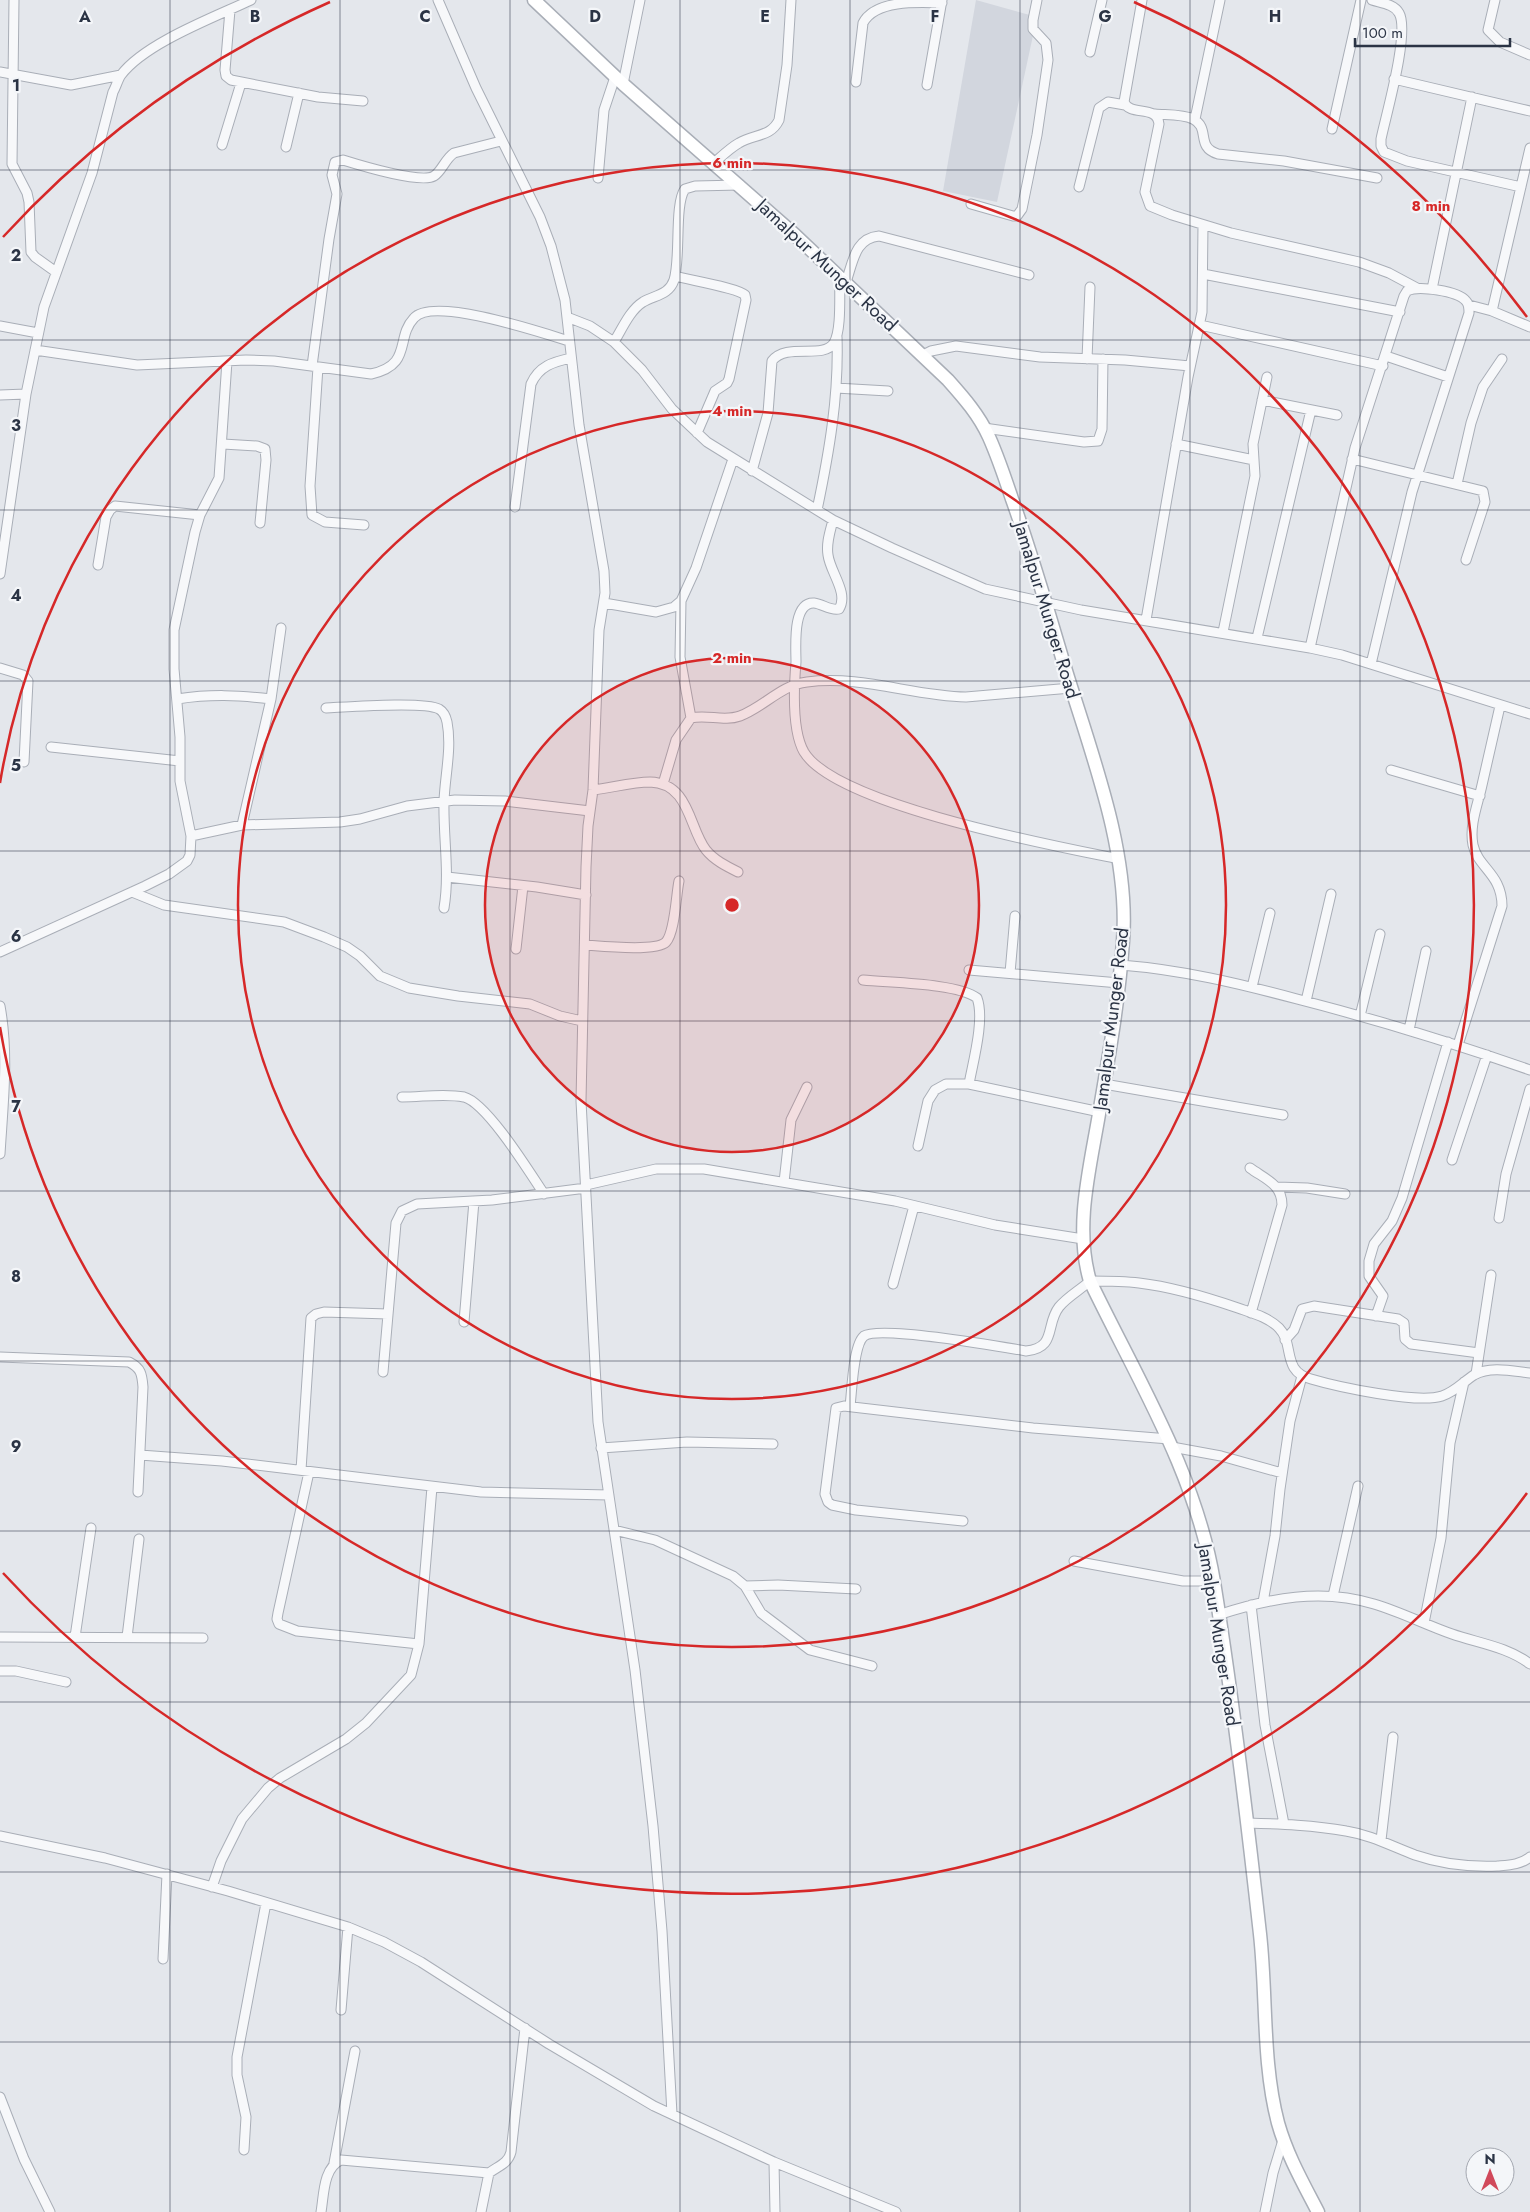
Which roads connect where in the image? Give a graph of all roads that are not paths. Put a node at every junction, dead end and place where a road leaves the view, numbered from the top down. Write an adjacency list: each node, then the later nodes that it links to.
1 (14, 0): 20 (street)
2 (251, 0): 15 (street)
3 (438, 0): 34 (street)
4 (534, 0): 22 (street, Jamalpur Munger Road)
5 (640, 0): 22 (street)
6 (791, 0): 38 (street)
7 (1037, 0): 45 (street)
8 (1102, 0): 16 (street)
9 (1142, 0): 29 (street)
10 (1220, 0): 32 (street)
11 (1361, 0): 33 (street)
12 (1372, 0): 21 (street)
13 (1494, 0): 17 (street)
14 (942, 1): 23 (street); 25 (street)
15 (230, 10): 19 (street); 24 (street)
16 (1090, 52)
17 (1530, 55)
18 (0, 72): 20 (street)
19 (120, 75): 20 (street); 47 (street)
20 (14, 76): 47 (street)
21 (1394, 79): 27 (street); 39 (street)
22 (619, 80): 38 (street, Jamalpur Munger Road); 40 (street)
23 (856, 82)
24 (241, 83): 26 (street); 35 (street)
25 (927, 85)
26 (299, 93): 28 (street); 36 (street)
27 (1472, 97): 30 (street); 39 (street)
28 (363, 101)
29 (1125, 105): 31 (street); 43 (street)
30 (1530, 111)
31 (1155, 114): 32 (street); 46 (street)
32 (1194, 119): 41 (street)
33 (1332, 129)
34 (501, 141): 58 (street); 74 (street)
35 (222, 145)
36 (286, 147)
37 (1530, 148): 44 (street)
38 (714, 163): 42 (street, Jamalpur Munger Road)
39 (1456, 173): 44 (street); 54 (street)
40 (598, 178)
41 (1377, 178)
42 (740, 185): 50 (street); 51 (street, Jamalpur Munger Road)
43 (1079, 187)
44 (1521, 187): 56 (street)
45 (971, 204)
46 (1203, 225): 48 (street); 53 (street)
47 (56, 272): 62 (street)
48 (1203, 274): 57 (street); 59 (street)
49 (1029, 275): 51 (street)
50 (675, 276): 65 (street); 87 (street)
51 (843, 279): 63 (street); 67 (street, Jamalpur Munger Road)
52 (1090, 287): 70 (street)
53 (1418, 288): 54 (street); 57 (street)
54 (1432, 290): 55 (street)
55 (1468, 305): 56 (street); 78 (street)
56 (1492, 311): 61 (street)
57 (1400, 312): 68 (street)
58 (567, 317): 64 (street); 65 (street)
59 (1200, 325): 75 (street); 76 (street)
60 (0, 326): 62 (street)
61 (1530, 327)
62 (38, 334): 66 (street)
63 (837, 334): 79 (street); 93 (street)
64 (569, 341): 69 (street); 74 (street)
65 (614, 342): 87 (street)
66 (35, 350): 73 (street); 81 (street)
67 (923, 355): 70 (street); 86 (street, Jamalpur Munger Road)
68 (1386, 356): 76 (street); 78 (street)
69 (571, 358): 96 (street); 107 (street)
70 (1087, 359): 71 (street)
71 (1103, 359): 75 (street); 86 (street)
72 (1502, 359): 95 (street)
73 (227, 361): 74 (street); 88 (street)
74 (315, 366): 101 (street)
75 (1190, 366): 89 (street)
76 (1383, 366): 91 (street)
77 (1267, 377): 83 (street)
78 (1448, 377): 94 (street)
79 (836, 388): 80 (street); 97 (street)
80 (888, 391)
81 (26, 394): 82 (street); 104 (street)
82 (0, 395)
83 (1262, 400): 84 (street); 92 (street)
84 (1311, 410): 85 (street); 111 (street)
85 (1337, 415)
86 (984, 428): 106 (street, Jamalpur Munger Road)
87 (697, 433): 90 (street)
88 (223, 444): 98 (street); 100 (street)
89 (1176, 444): 92 (street); 108 (street)
90 (733, 459): 93 (street); 105 (street)
91 (1352, 459): 94 (street); 112 (street)
92 (1254, 460): 110 (street)
93 (752, 471): 97 (street)
94 (1417, 475): 95 (street); 113 (street)
95 (1457, 484): 102 (street)
96 (515, 507)
97 (818, 510): 99 (street)
98 (200, 515): 103 (street); 117 (street)
99 (833, 520): 106 (street); 115 (street)
100 (260, 523)
101 (364, 525)
102 (1466, 560)
103 (98, 564)
104 (0, 574)
105 (681, 601): 107 (street); 122 (street)
106 (1045, 602): 108 (street); 116 (street, Jamalpur Munger Road)
107 (604, 603): 128 (street)
108 (1146, 620): 110 (street)
109 (281, 628): 118 (street)
110 (1223, 632): 111 (street)
111 (1257, 638): 112 (street)
112 (1310, 648): 113 (street)
113 (1371, 664): 119 (street)
114 (0, 668): 125 (street)
115 (795, 684): 116 (street); 122 (street); 134 (street)
116 (1071, 688): 134 (street, Jamalpur Munger Road)
117 (177, 699): 118 (street); 124 (street)
118 (271, 699): 132 (street)
119 (1500, 706): 121 (street); 129 (street)
120 (326, 708): 130 (street)
121 (1530, 714)
122 (691, 718): 127 (street)
123 (51, 747): 124 (street)
124 (180, 761): 133 (street)
125 (24, 762)
126 (1391, 770): 129 (street)
127 (663, 784): 128 (street); 135 (street)
128 (593, 790): 131 (street)
129 (1480, 796): 162 (street)
130 (444, 801): 131 (street); 132 (street); 136 (street)
131 (590, 811): 141 (street)
132 (242, 825): 133 (street)
133 (192, 836): 139 (street)
134 (1119, 859): 150 (street, Jamalpur Munger Road)
135 (738, 872)
136 (447, 877): 138 (street); 142 (street)
137 (679, 882): 146 (street)
138 (523, 886): 141 (street); 147 (street)
139 (132, 892): 149 (street); 159 (street)
140 (1331, 894): 156 (street)
141 (586, 895): 146 (street)
142 (444, 908)
143 (1270, 913): 155 (street)
144 (1015, 916): 152 (street)
145 (1380, 934): 158 (street)
146 (585, 945): 159 (street)
147 (516, 949)
148 (1426, 951): 160 (street)
149 (0, 952)
150 (1121, 965): 154 (street, Jamalpur Munger Road); 155 (street)
151 (969, 970): 152 (street)
152 (1010, 973): 154 (street)
153 (863, 980): 166 (street)
154 (1119, 983): 167 (street, Jamalpur Munger Road)
155 (1252, 987): 156 (street)
156 (1306, 1001): 158 (street)
157 (0, 1006): 164 (street)
158 (1360, 1016): 160 (street)
159 (582, 1021): 178 (street)
160 (1409, 1030): 161 (street)
161 (1448, 1042): 162 (street); 191 (street)
162 (1458, 1045): 163 (street)
163 (1487, 1055): 165 (street); 175 (street)
164 (3, 1061): 174 (street)
165 (1530, 1070)
166 (969, 1084): 171 (street); 173 (street)
167 (1104, 1084): 171 (street, Jamalpur Munger Road); 172 (street)
168 (807, 1087): 177 (street)
169 (1530, 1089): 184 (street)
170 (402, 1097): 180 (street)
171 (1100, 1112): 185 (street, Jamalpur Munger Road)
172 (1283, 1115)
173 (918, 1146)
174 (0, 1154)
175 (1452, 1160)
176 (1250, 1168): 179 (street)
177 (784, 1182): 178 (street); 183 (street)
178 (586, 1187): 180 (street); 204 (street)
179 (1277, 1187): 181 (street); 189 (street)
180 (544, 1194): 182 (street)
181 (1345, 1194)
182 (474, 1201): 190 (street); 192 (street)
183 (914, 1206): 185 (street); 188 (street)
184 (1499, 1218)
185 (1083, 1240): 187 (street, Jamalpur Munger Road)
186 (1491, 1275): 194 (street)
187 (1090, 1281): 189 (street); 201 (street); 202 (street, Jamalpur Munger Road)
188 (893, 1284)
189 (1251, 1313): 193 (street)
190 (388, 1314): 196 (street); 206 (street)
191 (1376, 1316): 193 (street); 194 (street)
192 (464, 1322)
193 (1285, 1340): 199 (street)
194 (1479, 1353): 198 (street)
195 (0, 1357): 205 (street)
196 (383, 1372)
197 (1530, 1373): 198 (street)
198 (1476, 1374): 200 (street)
199 (1302, 1376): 200 (street); 207 (street)
200 (1464, 1382): 224 (street)
201 (850, 1406): 202 (street); 212 (street)
202 (1171, 1443): 207 (street); 217 (street, Jamalpur Munger Road)
203 (774, 1444): 204 (street)
204 (601, 1448): 211 (street)
205 (140, 1455): 206 (street); 210 (street)
206 (305, 1471): 209 (street); 229 (street)
207 (1282, 1472): 221 (street)
208 (1358, 1486): 220 (street)
209 (432, 1487): 211 (street); 229 (street)
210 (138, 1492)
211 (609, 1496): 214 (street)
212 (963, 1521)
213 (91, 1528): 226 (street)
214 (614, 1530): 218 (street); 249 (street)
215 (139, 1539): 227 (street)
216 (1074, 1561): 217 (street)
217 (1214, 1581): 223 (street, Jamalpur Munger Road)
218 (745, 1586): 219 (street); 231 (street)
219 (856, 1589)
220 (1333, 1596): 221 (street); 224 (street)
221 (1262, 1602): 222 (street)
222 (1252, 1605): 223 (street); 236 (street)
223 (1218, 1615): 235 (street, Jamalpur Munger Road)
224 (1424, 1624): 230 (street)
225 (0, 1637): 226 (street)
226 (75, 1637): 227 (street)
227 (127, 1637): 228 (street)
228 (203, 1638)
229 (419, 1644): 241 (street)
230 (1530, 1664)
231 (872, 1666)
232 (0, 1671): 233 (street)
233 (66, 1682)
234 (1393, 1738): 238 (street)
235 (1247, 1823): 236 (street); 250 (street, Jamalpur Munger Road)
236 (1284, 1824): 238 (street)
237 (0, 1836): 240 (street)
238 (1382, 1840): 239 (street)
239 (1530, 1857)
240 (167, 1874): 241 (street); 244 (street)
241 (212, 1887): 242 (street)
242 (266, 1903): 243 (street); 251 (street)
243 (348, 1927): 245 (street); 246 (street)
244 (163, 1959)
245 (341, 2010)
246 (524, 2028): 249 (street); 254 (street)
247 (355, 2051): 253 (street)
248 (0, 2097): 255 (street)
249 (672, 2114): 252 (street)
250 (1283, 2140): 260 (street); 261 (street, Jamalpur Munger Road)
251 (244, 2150)
252 (774, 2162): 258 (street); 259 (street)
253 (334, 2163): 254 (street); 256 (street)
254 (489, 2173): 257 (street)
255 (50, 2212)
256 (321, 2212)
257 (481, 2212)
258 (775, 2212)
259 (896, 2212)
260 (1266, 2212)
261 (1318, 2212)

